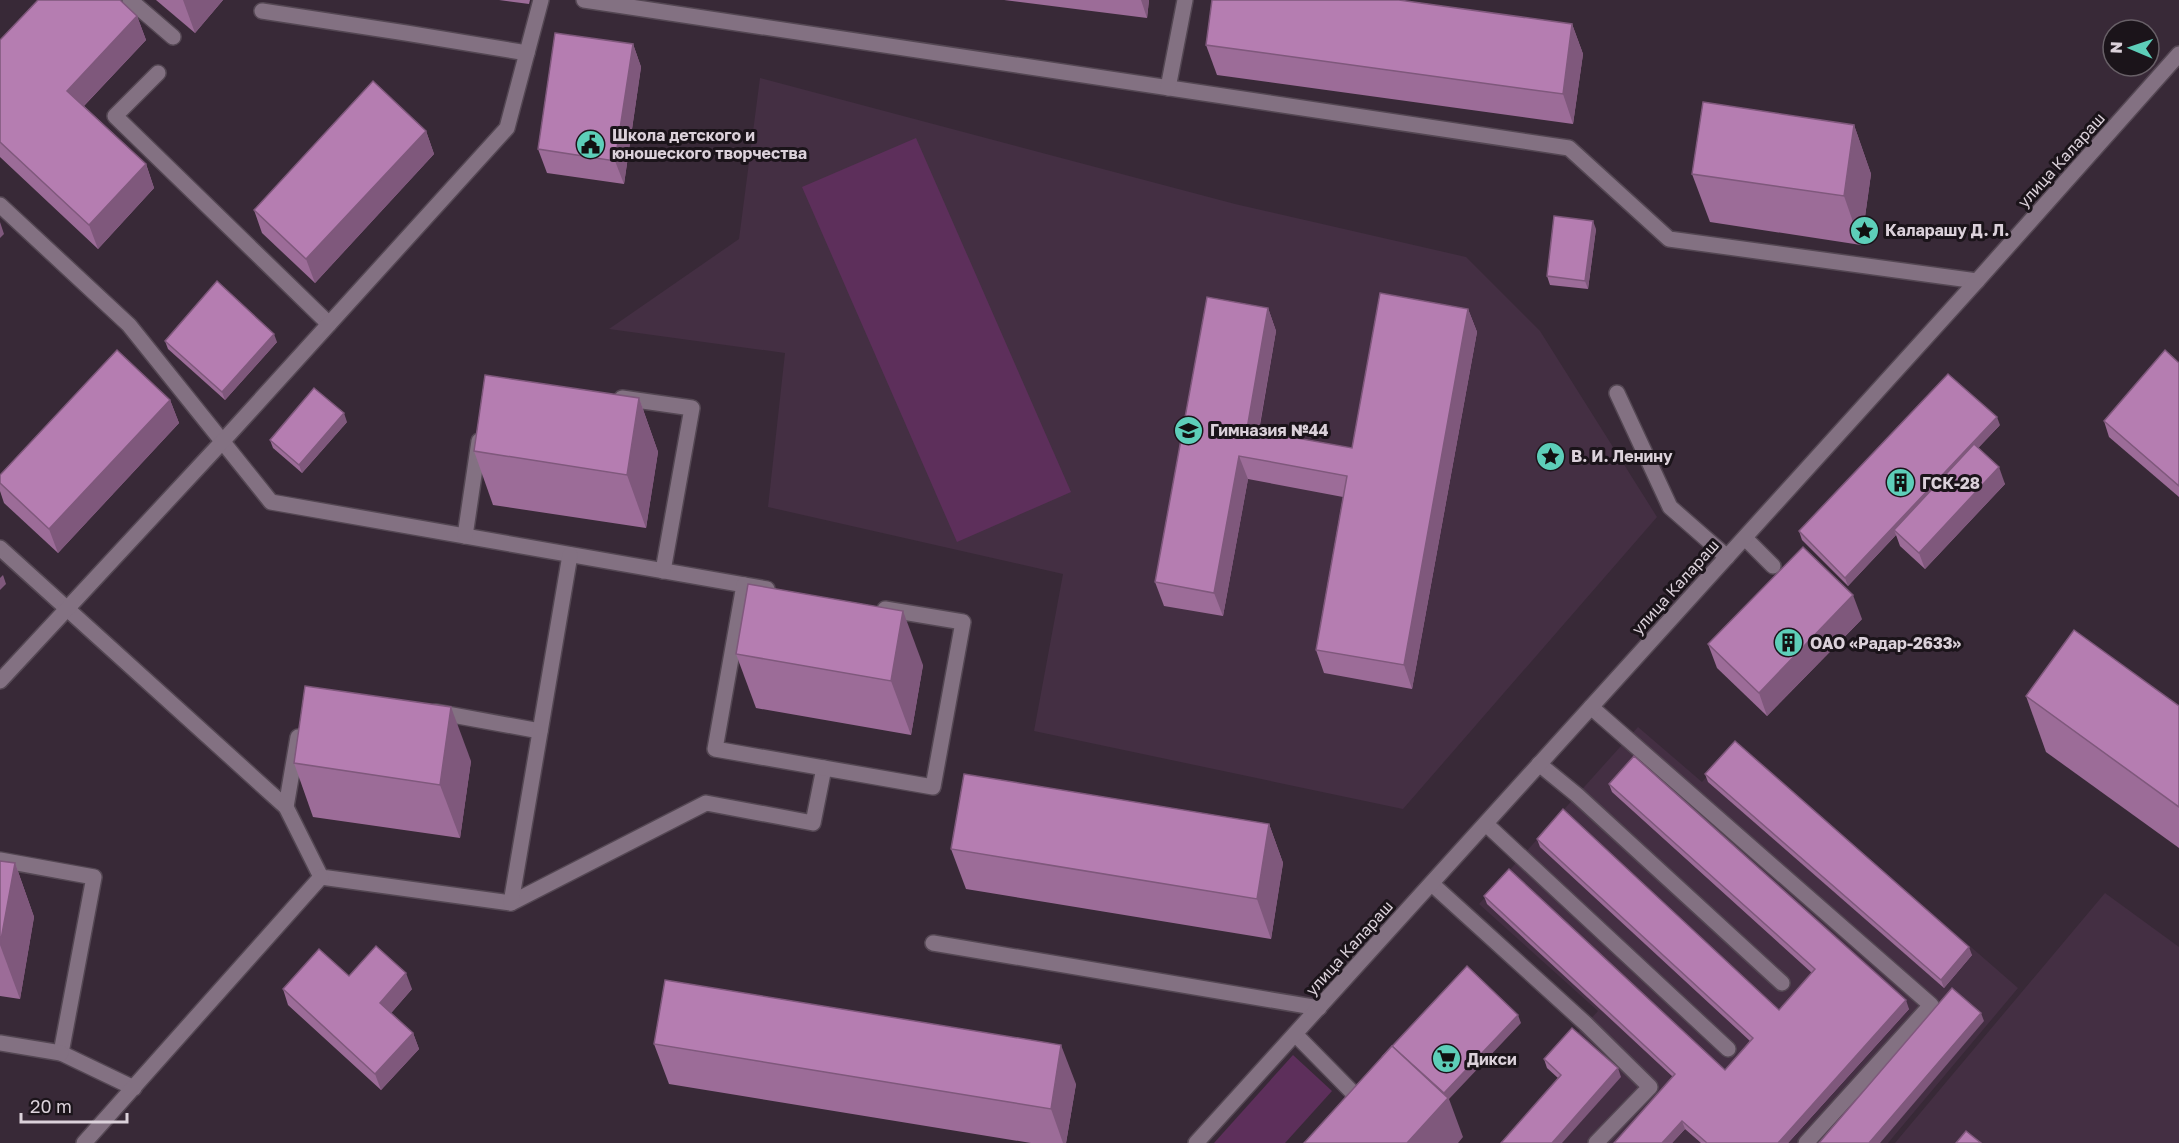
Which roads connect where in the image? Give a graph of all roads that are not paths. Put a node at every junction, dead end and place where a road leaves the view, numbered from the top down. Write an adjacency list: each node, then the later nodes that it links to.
1 (130, 0): 6 (street)
2 (541, 0): 7 (street)
3 (584, 0): 10 (street)
4 (1185, 0): 10 (street)
5 (262, 11): 7 (street)
6 (173, 38)
7 (527, 53): 13 (street)
8 (2179, 54): 12 (street, улица Калараш)
9 (158, 73): 13 (street)
10 (1168, 88): 12 (street)
11 (0, 205): 17 (street)
12 (1977, 281): 19 (street, улица Калараш)
13 (329, 324): 17 (street)
14 (1617, 393): 22 (street)
15 (613, 397): 24 (street)
16 (482, 423): 18 (street)
17 (222, 442): 18 (street); 28 (street)
18 (465, 536): 21 (street)
19 (1745, 538): 22 (street, улица Калараш); 23 (street)
20 (0, 548): 28 (street)
21 (570, 555): 24 (street); 33 (street)
22 (1727, 558): 30 (street, улица Калараш)
23 (1773, 566)
24 (663, 571): 25 (street)
25 (744, 585): 26 (street); 35 (street)
26 (778, 591)
27 (871, 606): 35 (street)
28 (67, 609): 29 (street); 36 (street)
29 (0, 681)
30 (1592, 707): 34 (street, улица Калараш); 54 (street)
31 (423, 710): 33 (street)
32 (300, 724): 36 (street)
33 (540, 731): 41 (street)
34 (1539, 765): 37 (street, улица Калараш); 43 (street)
35 (824, 768): 41 (street)
36 (286, 807): 39 (street)
37 (1486, 824): 40 (street, улица Калараш); 47 (street)
38 (0, 860): 48 (street)
39 (321, 877): 41 (street); 49 (street)
40 (1432, 884): 44 (street, улица Калараш); 53 (street)
41 (511, 903)
42 (933, 943): 44 (street)
43 (1782, 983)
44 (1319, 1008): 45 (street, улица Калараш)
45 (1295, 1034): 50 (street); 52 (street, улица Калараш)
46 (0, 1042): 48 (street)
47 (1728, 1049)
48 (62, 1053): 49 (street)
49 (134, 1088): 51 (street)
50 (1336, 1120)
51 (84, 1143)
52 (1196, 1143)
53 (1596, 1143)
54 (1806, 1143)

